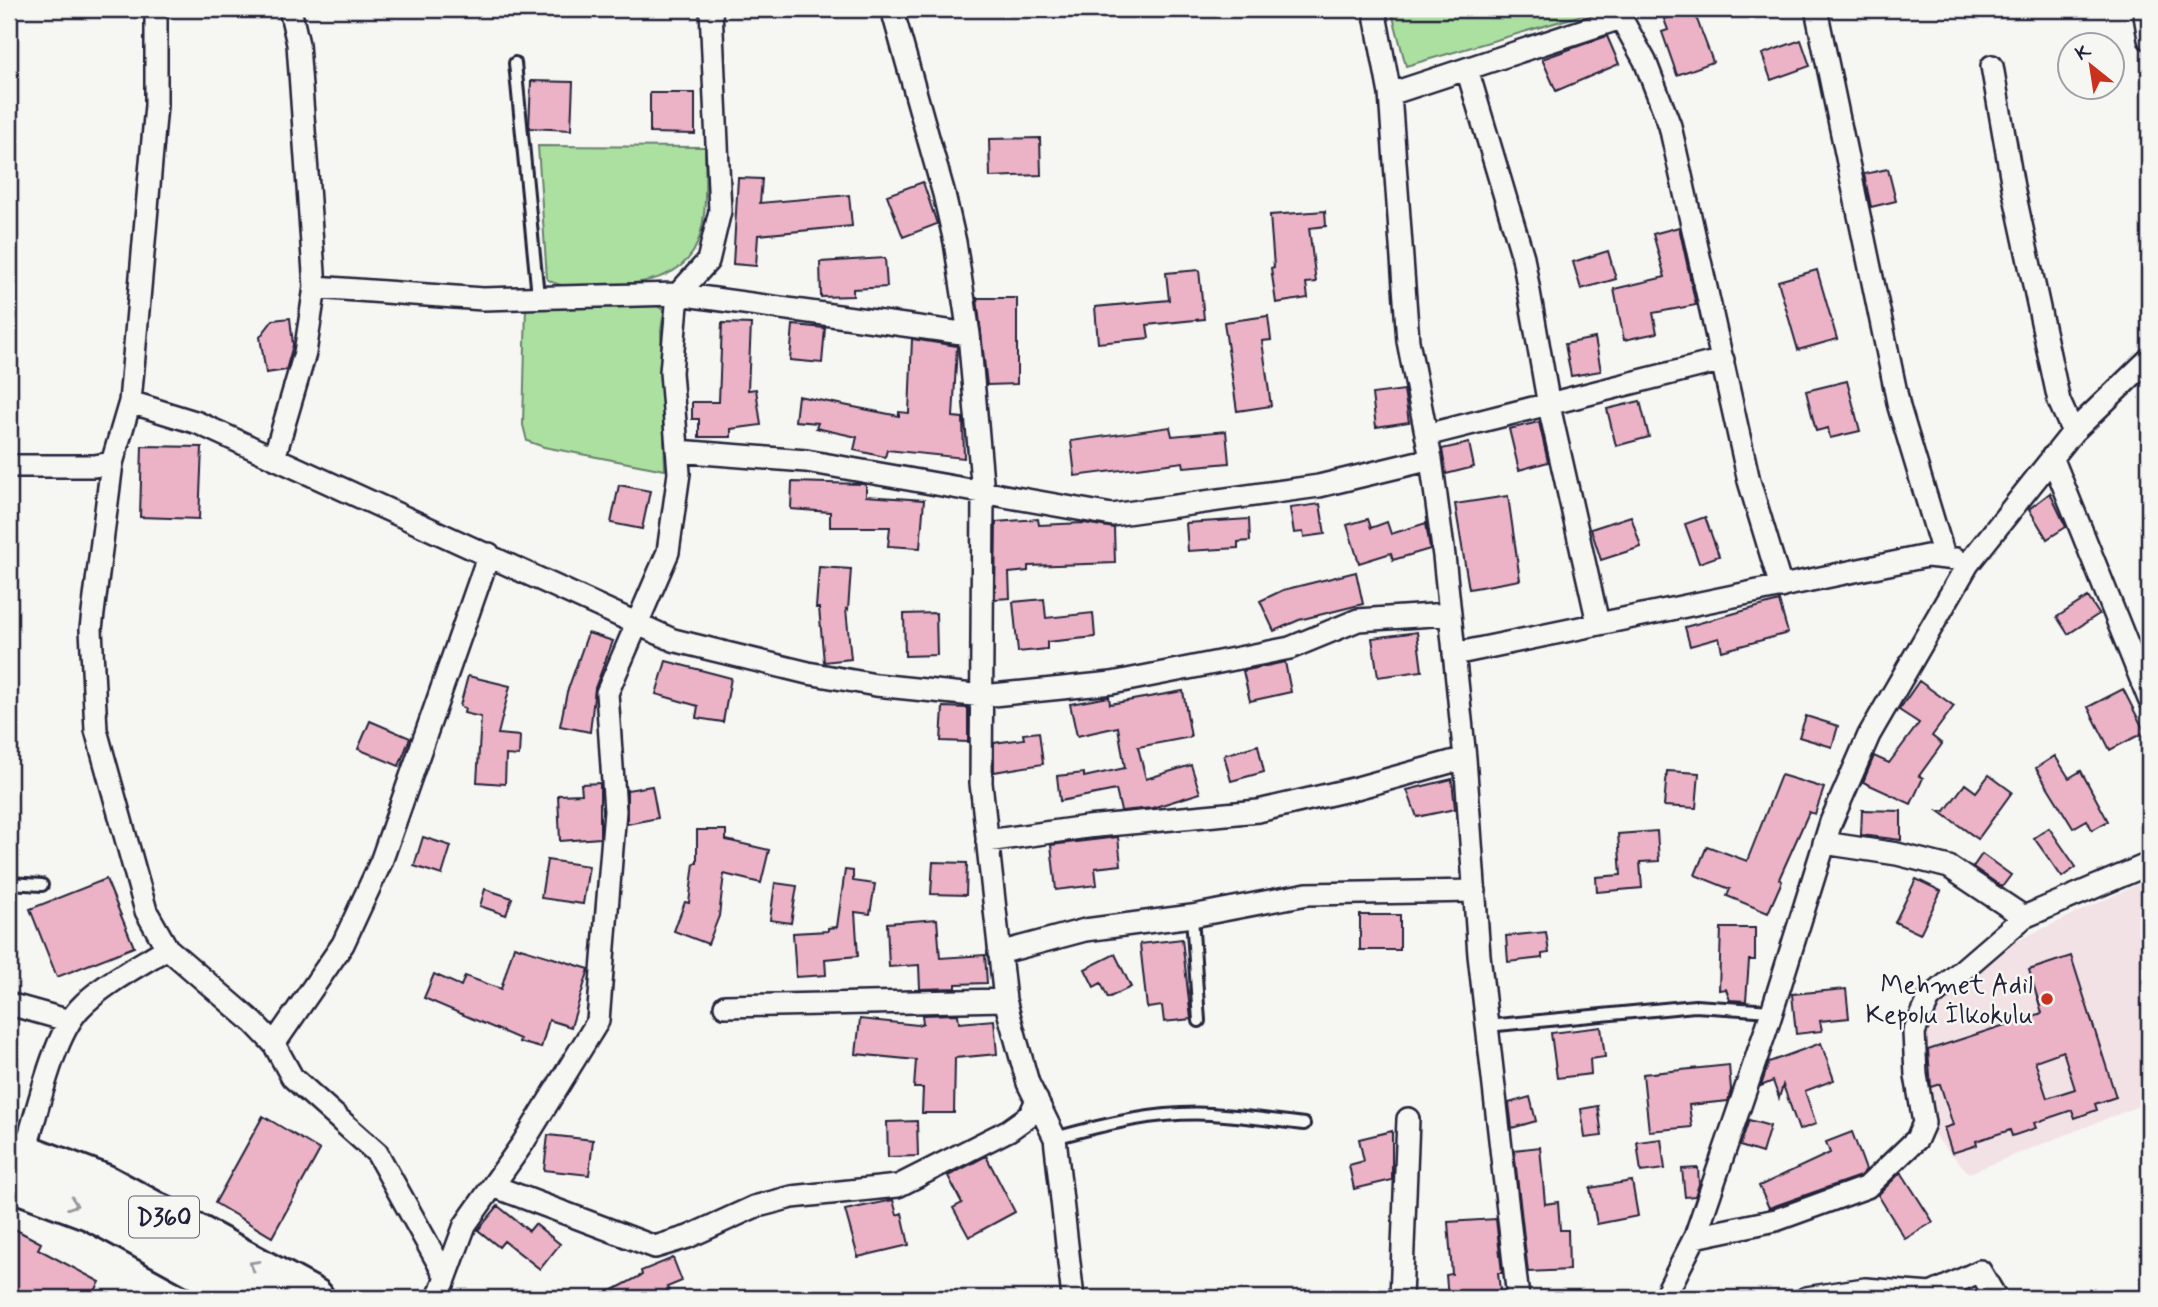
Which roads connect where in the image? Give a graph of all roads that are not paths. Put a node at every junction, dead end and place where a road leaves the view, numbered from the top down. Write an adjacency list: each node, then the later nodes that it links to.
1 (156, 9): 20 (street)
2 (290, 9): 14 (street)
3 (711, 9): 15 (street)
4 (892, 9): 17 (street)
5 (1374, 9): 13 (street)
6 (1816, 9): 32 (street)
7 (1616, 13): 12 (street); 19 (street)
8 (2146, 13): 9 (street)
9 (2149, 40)
10 (515, 63): 16 (lane)
11 (1992, 66): 22 (street)
12 (1467, 69): 13 (street); 21 (street)
13 (1390, 94): 23 (street)
14 (315, 286): 16 (street); 26 (street)
15 (678, 294): 16 (street); 17 (street); 24 (street)
16 (538, 296)
17 (969, 334): 30 (street)
18 (2149, 359): 22 (street)
19 (1723, 360): 21 (street); 34 (street)
20 (130, 402): 26 (street); 28 (street)
21 (1549, 406): 23 (street); 37 (street)
22 (2073, 432): 25 (street)
23 (1426, 435): 27 (street)
24 (677, 451): 30 (street); 36 (street)
25 (2052, 457): 33 (street); 40 (street)
26 (274, 458): 31 (street)
27 (1431, 459): 30 (street); 35 (street)
28 (112, 463): 29 (street); 50 (street)
29 (9, 467)
30 (983, 493): 39 (street)
31 (489, 554): 36 (street); 59 (street)
32 (1944, 556): 33 (street); 34 (street)
33 (1968, 564): 43 (street)
34 (1781, 587): 37 (street)
35 (1448, 614): 38 (street); 39 (street)
36 (635, 622): 39 (street); 65 (street)
37 (1598, 623): 38 (street)
38 (1454, 654): 41 (street)
39 (983, 696): 42 (street)
40 (2149, 699)
41 (1465, 758): 42 (street); 47 (street)
42 (987, 841): 51 (street)
43 (1824, 842): 49 (street); 55 (street)
44 (2149, 864): 49 (street)
45 (9, 883): 46 (lane)
46 (42, 886)
47 (1475, 891): 48 (street); 58 (street)
48 (1192, 916): 51 (street); 57 (lane)
49 (2024, 917): 66 (street)
50 (167, 948): 56 (street); 59 (street)
51 (999, 953): 52 (street)
52 (1005, 1000): 54 (street); 60 (street)
53 (9, 1004): 56 (street)
54 (725, 1006)
55 (1772, 1011): 58 (lane); 66 (street)
56 (70, 1021): 64 (street)
57 (1199, 1021)
58 (1487, 1026): 73 (street)
59 (274, 1044): 67 (street)
60 (1037, 1100): 63 (street); 65 (street)
61 (1408, 1119): 72 (street)
62 (1304, 1124): 63 (lane)
63 (1055, 1138): 71 (street)
64 (14, 1161): 68 (highway, D360, one-way to 68); 69 (highway, D360, one-way to 64)
65 (493, 1186): 67 (street)
66 (1695, 1237): 74 (street)
67 (445, 1275): 70 (street)
68 (245, 1297)
69 (314, 1298)
70 (438, 1298)
71 (1073, 1298)
72 (1401, 1298)
73 (1518, 1298)
74 (1664, 1298)
75 (1806, 1298): 76 (street)
76 (1996, 1298)

